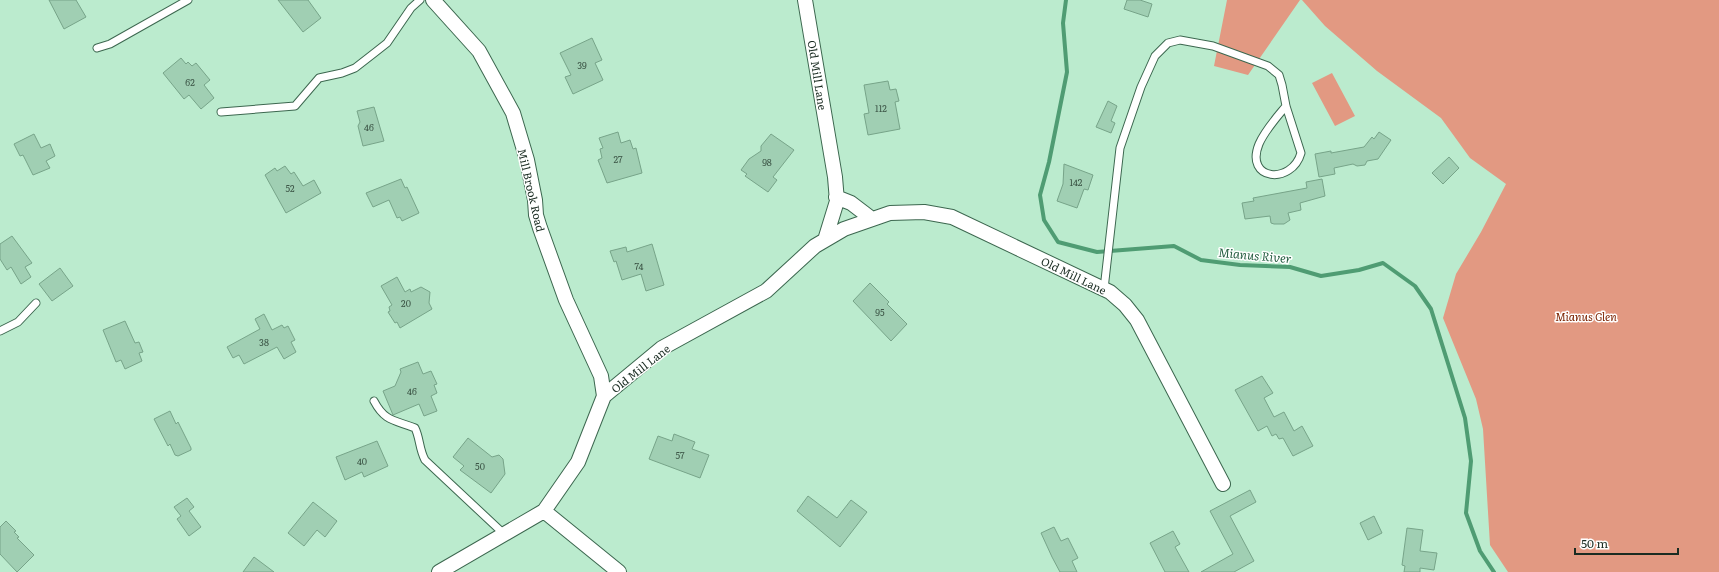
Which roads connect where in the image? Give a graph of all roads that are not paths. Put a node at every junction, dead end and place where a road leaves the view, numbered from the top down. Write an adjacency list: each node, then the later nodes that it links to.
1 (188, 0): 5 (lane)
2 (420, 0): 7 (lane)
3 (433, 0): 14 (street, Mill Brook Road)
4 (805, 0): 8 (street, Old Mill Lane)
5 (97, 48)
6 (1286, 106): 6 (lane); 11 (lane)
7 (221, 112)
8 (836, 197): 9 (street); 10 (street, Old Mill Lane)
9 (872, 219): 10 (street, Old Mill Lane); 11 (street, Old Mill Lane)
10 (825, 240): 14 (street, Old Mill Lane)
11 (1104, 289): 16 (street, Old Mill Lane)
12 (36, 304): 13 (lane)
13 (0, 331)
14 (604, 396): 17 (street, Old Mill Lane)
15 (374, 401): 18 (lane)
16 (1223, 484)
17 (544, 511): 18 (street, Old Mill Lane); 20 (street)
18 (504, 534): 19 (street, Old Mill Lane)
19 (439, 572)
20 (619, 572)

